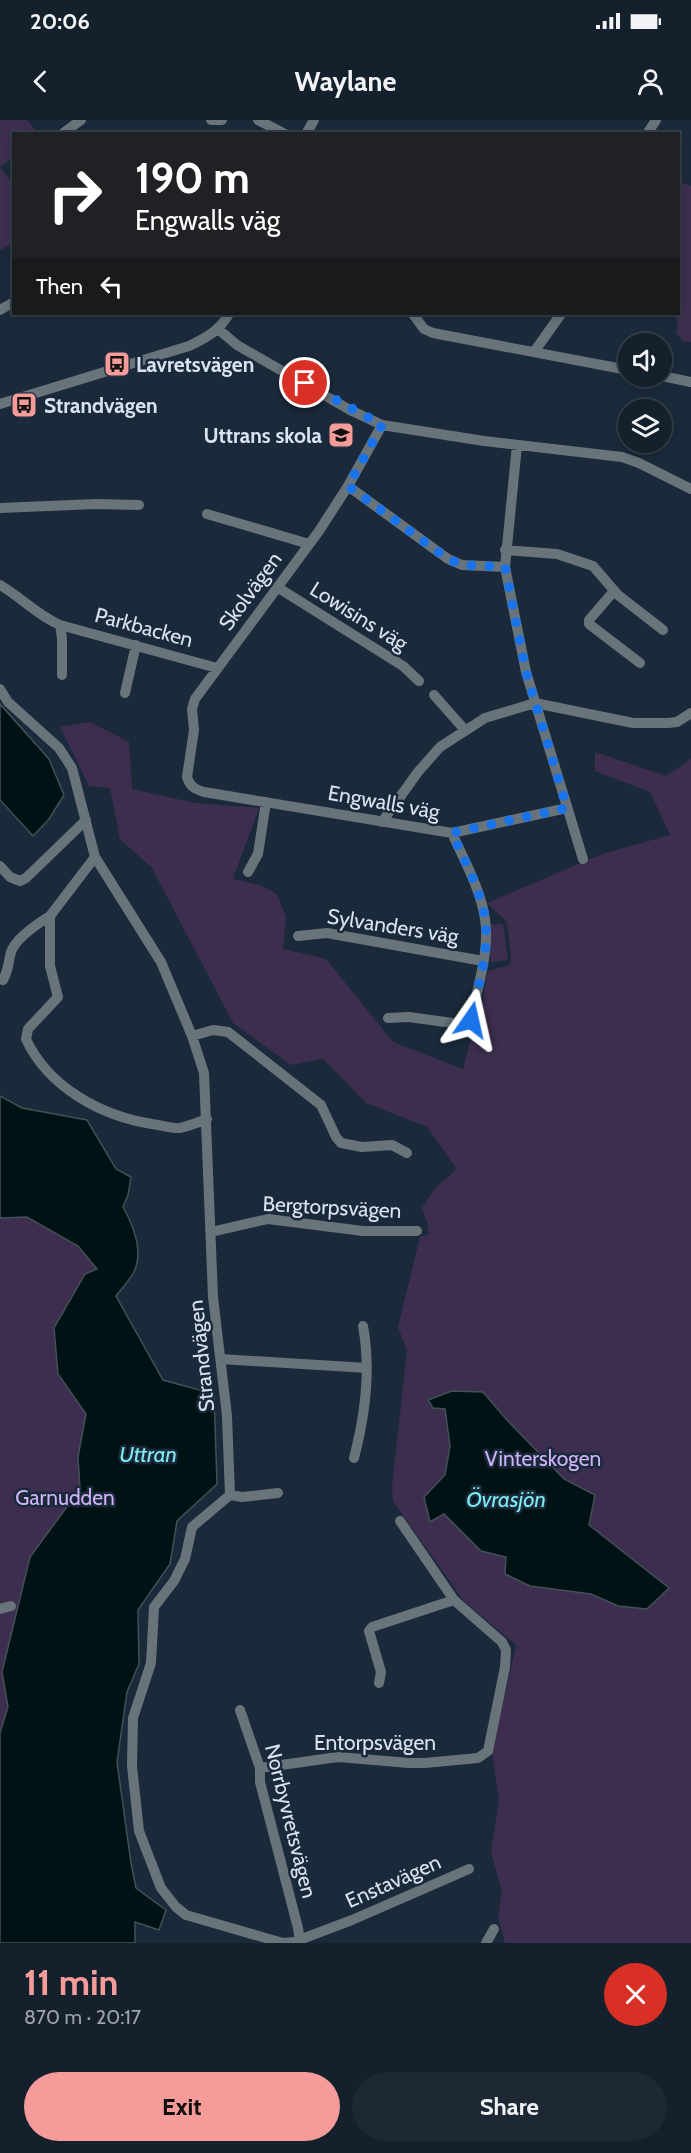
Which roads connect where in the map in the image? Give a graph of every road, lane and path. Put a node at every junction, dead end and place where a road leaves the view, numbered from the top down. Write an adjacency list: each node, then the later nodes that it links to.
1 (81, 120): 5 (street)
2 (212, 120): 3 (street)
3 (222, 120)
4 (258, 120): 6 (street)
5 (65, 132)
6 (281, 132)
7 (228, 315): 10 (street)
8 (414, 315): 11 (street)
9 (560, 315): 11 (street)
10 (218, 329): 15 (street); 16 (street)
11 (534, 352): 12 (street)
12 (618, 368)
13 (672, 378): 14 (street)
14 (691, 382)
15 (0, 404)
16 (382, 425): 17 (street); 18 (street, Skolvägen)
17 (517, 445): 19 (street); 24 (street)
18 (348, 486): 23 (street, Skolvägen); 25 (street)
19 (691, 489)
20 (139, 505): 21 (street)
21 (0, 508)
22 (207, 514): 23 (street)
23 (309, 544): 27 (street, Skolvägen)
24 (505, 550): 25 (street); 28 (street)
25 (505, 567): 39 (street)
26 (0, 585): 29 (street, Parkbacken)
27 (277, 587): 33 (street, Skolvägen); 35 (street, Lowisins väg)
28 (614, 591): 30 (street); 32 (street)
29 (60, 625): 31 (street, Parkbacken); 34 (street)
30 (663, 630)
31 (136, 645): 33 (street, Parkbacken); 37 (street)
32 (640, 663)
33 (217, 668): 42 (street, Skolvägen)
34 (62, 675)
35 (419, 681)
36 (0, 689): 45 (street, Strandvägen)
37 (125, 693)
38 (434, 695): 41 (street)
39 (535, 703): 40 (street); 41 (street); 44 (street)
40 (691, 713)
41 (464, 729): 46 (street)
42 (194, 789): 43 (street, Engwalls väg)
43 (266, 802): 46 (street, Engwalls väg); 51 (street)
44 (567, 808): 47 (street, Engwalls väg); 49 (street)
45 (86, 820): 48 (street, Strandvägen); 50 (street)
46 (382, 822): 47 (street, Engwalls väg)
47 (452, 833): 54 (street, Sylvanders väg)
48 (95, 857): 52 (street); 57 (street, Strandvägen)
49 (583, 859)
50 (0, 866)
51 (248, 872)
52 (50, 916): 55 (street); 58 (street)
53 (298, 936): 54 (street, Sylvanders väg)
54 (483, 961): 56 (street, Sylvanders väg)
55 (3, 980)
56 (388, 1018)
57 (192, 1036): 58 (street, Strandvägen); 59 (street)
58 (207, 1119): 61 (street, Strandvägen)
59 (407, 1154)
60 (417, 1231): 61 (street, Bergtorpsvägen)
61 (211, 1232): 63 (street, Strandvägen)
62 (363, 1326): 64 (street)
63 (221, 1359): 64 (street); 67 (street, Strandvägen)
64 (366, 1368): 65 (street)
65 (354, 1458)
66 (278, 1493): 67 (street)
67 (230, 1495): 75 (street)
68 (400, 1521): 69 (street)
69 (454, 1600): 70 (street); 72 (street, Entorpsvägen)
70 (379, 1683)
71 (240, 1710): 72 (street, Norrbyvretsvägen)
72 (260, 1768): 75 (street, Norrbyvretsvägen)
73 (469, 1869): 75 (street, Enstavägen)
74 (494, 1929): 76 (street)
75 (299, 1942)
76 (486, 1943)

